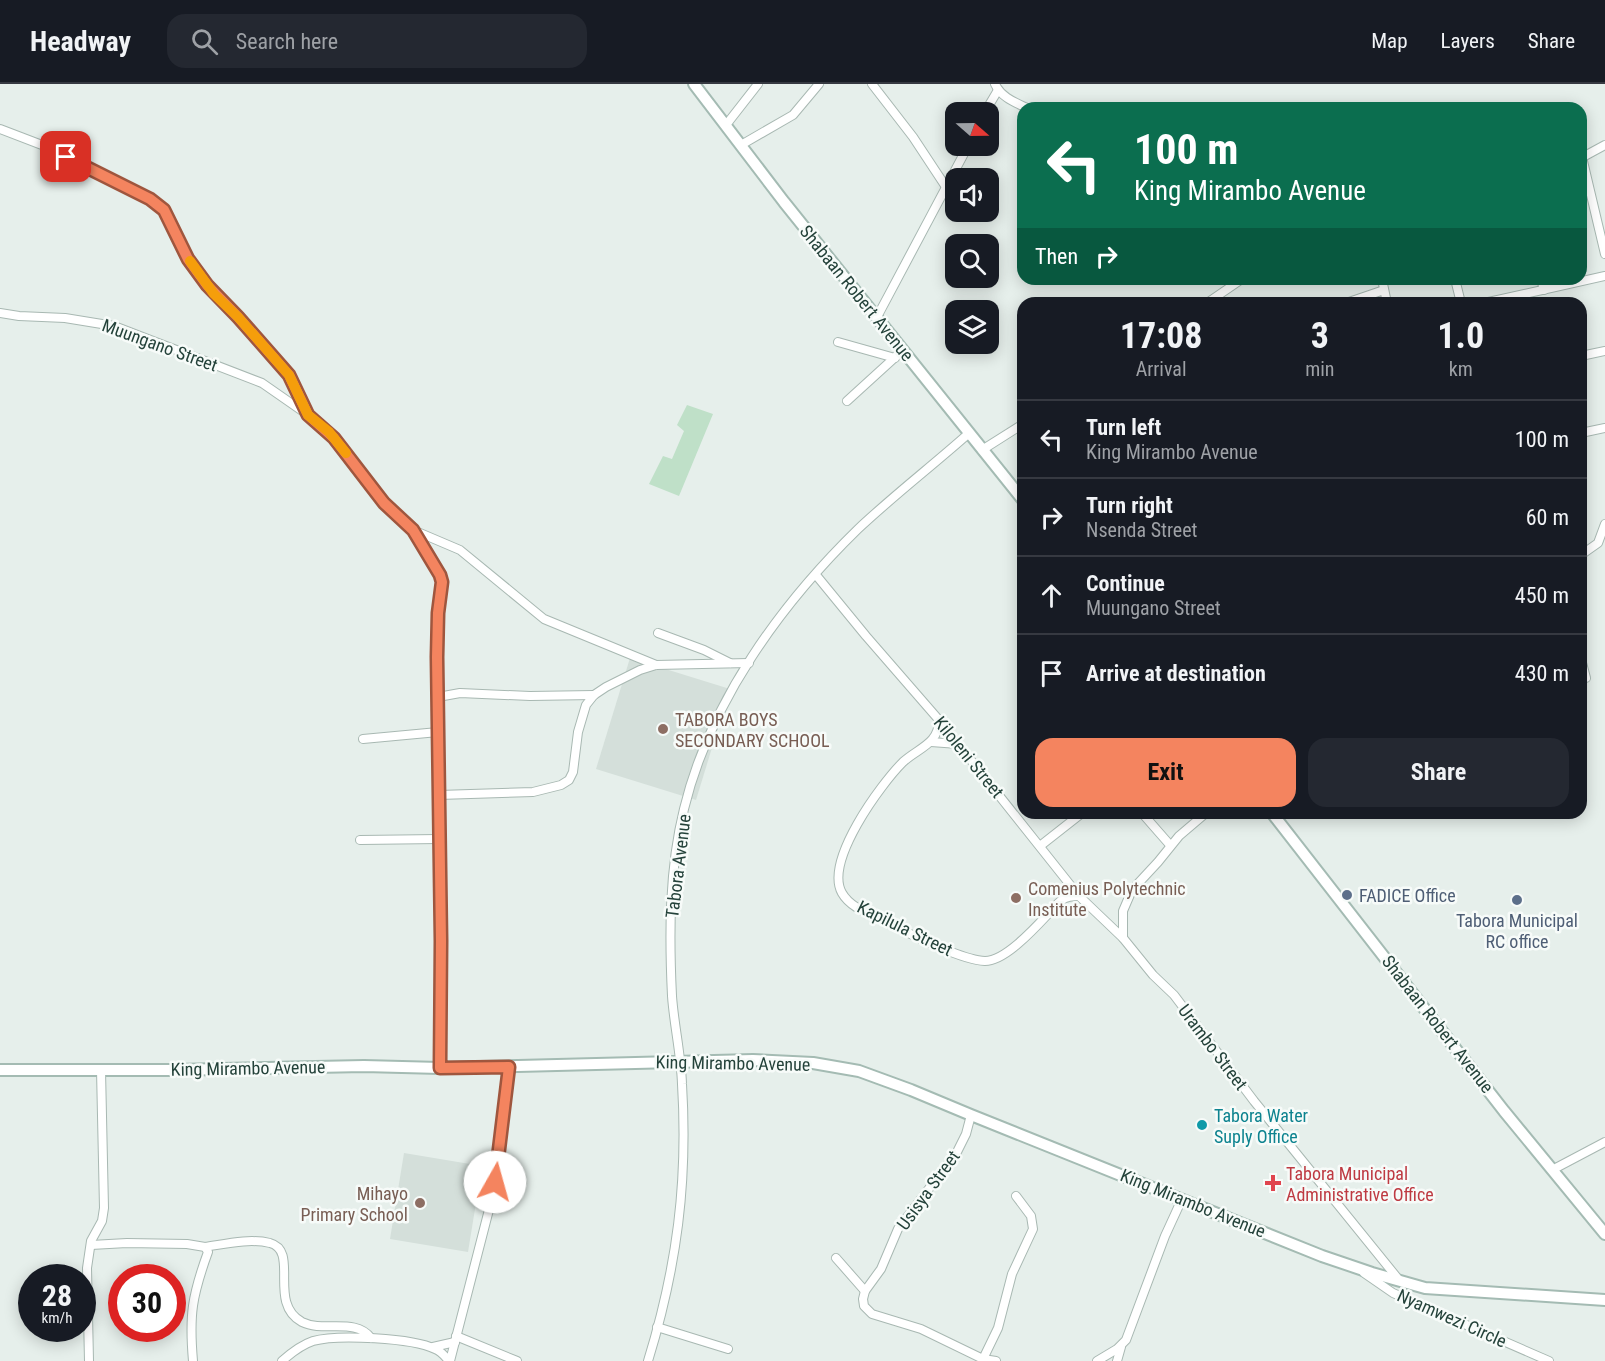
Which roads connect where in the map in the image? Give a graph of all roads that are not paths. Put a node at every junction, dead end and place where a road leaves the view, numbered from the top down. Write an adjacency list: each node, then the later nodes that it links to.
1 (694, 84): 8 (main road, Shabaan Robert Avenue)
2 (758, 84): 8 (street)
3 (819, 84): 10 (street)
4 (872, 84): 14 (street)
5 (996, 87): 6 (street); 7 (street)
6 (990, 102)
7 (1017, 103)
8 (726, 125): 10 (main road, Shabaan Robert Avenue)
9 (0, 129): 36 (street, Muungano Street)
10 (741, 145): 30 (main road, Shabaan Robert Avenue)
11 (1605, 145): 12 (street)
12 (1587, 154)
13 (1587, 178): 16 (street)
14 (945, 185)
15 (945, 189): 30 (street)
16 (1605, 254)
17 (1605, 276): 18 (street)
18 (1587, 280)
19 (1233, 285): 25 (street)
20 (1383, 285): 23 (street)
21 (1543, 285): 24 (street)
22 (1566, 285): 24 (street)
23 (1384, 290): 26 (street); 27 (street)
24 (1544, 290): 28 (street)
25 (1215, 297)
26 (1364, 297)
27 (1386, 297)
28 (1512, 297)
29 (0, 313): 36 (street, Muungano Street)
30 (877, 317): 33 (main road, Shabaan Robert Avenue)
31 (838, 342): 33 (street)
32 (1605, 351): 34 (street)
33 (899, 354): 35 (street); 40 (main road, Shabaan Robert Avenue)
34 (1587, 355)
35 (847, 401)
36 (308, 415): 44 (street, Muungano Street)
37 (1017, 428): 41 (street)
38 (1605, 428): 39 (street)
39 (1587, 432)
40 (968, 434): 41 (main road, Shabaan Robert Avenue); 46 (street, Tabora Avenue)
41 (982, 450): 42 (main road, Shabaan Robert Avenue)
42 (1017, 493)
43 (1605, 524): 45 (street)
44 (413, 530): 50 (street, Muungano Street); 52 (street)
45 (1587, 551)
46 (816, 575): 49 (street, Tabora Avenue); 53 (street, Kiloleni Street)
47 (658, 633): 48 (street)
48 (732, 663): 49 (street, Muungano Street); 50 (street, Muungano Street)
49 (749, 663): 73 (street, Tabora Avenue)
50 (656, 665): 51 (street, Muungano Street)
51 (594, 695): 52 (street); 58 (street)
52 (438, 697): 54 (street)
53 (939, 720): 56 (street); 57 (street, Kiloleni Street)
54 (438, 732): 55 (street); 58 (street)
55 (363, 739)
56 (931, 742): 57 (street); 71 (street, Kapilula Street)
57 (958, 744): 59 (street, Kiloleni Street)
58 (439, 795): 65 (street)
59 (1017, 817)
60 (1018, 819): 68 (street, Kiloleni Street)
61 (1074, 819): 68 (street)
62 (1147, 819): 67 (street)
63 (1199, 819): 67 (street)
64 (1277, 819): 80 (main road, Shabaan Robert Avenue)
65 (438, 839): 66 (street); 75 (street)
66 (360, 840)
67 (1170, 845): 72 (street)
68 (1040, 846): 69 (street, Kiloleni Street)
69 (1066, 880): 70 (street, Kiloleni Street); 71 (street, Kapilula Street)
70 (1079, 896): 71 (street); 72 (street, Kiloleni Street)
71 (1060, 901)
72 (1123, 938): 88 (street, Urambo Street)
73 (681, 1062): 74 (main road, King Mirambo Avenue); 78 (main road, King Mirambo Avenue); 91 (street, Tabora Avenue)
74 (509, 1067): 75 (main road, King Mirambo Avenue); 93 (street)
75 (440, 1068): 77 (main road, King Mirambo Avenue)
76 (0, 1070): 77 (main road, King Mirambo Avenue)
77 (101, 1070): 84 (street)
78 (970, 1115): 82 (main road, King Mirambo Avenue); 89 (street, Usisya Street)
79 (1605, 1142): 80 (street)
80 (1552, 1170): 83 (main road, Shabaan Robert Avenue)
81 (1016, 1196): 97 (street)
82 (1182, 1199): 87 (main road, King Mirambo Avenue); 94 (street)
83 (1605, 1234)
84 (91, 1245): 85 (street); 98 (street)
85 (205, 1247): 92 (street); 99 (street)
86 (836, 1258): 89 (street)
87 (1358, 1269): 88 (main road, King Mirambo Avenue); 107 (street, Nyamwezi Circle)
88 (1400, 1282): 90 (main road, King Mirambo Avenue)
89 (865, 1291): 97 (street)
90 (1605, 1300)
91 (657, 1327): 96 (street); 103 (street, Tabora Avenue)
92 (371, 1338): 95 (street); 100 (street)
93 (456, 1340): 95 (street); 101 (street); 102 (street)
94 (1121, 1345): 105 (street); 106 (street)
95 (432, 1347): 101 (street)
96 (728, 1349)
97 (982, 1360): 104 (street)
98 (89, 1361)
99 (194, 1361)
100 (282, 1361)
101 (450, 1361)
102 (517, 1361)
103 (648, 1361)
104 (996, 1361)
105 (1097, 1361)
106 (1116, 1361)
107 (1549, 1361)

